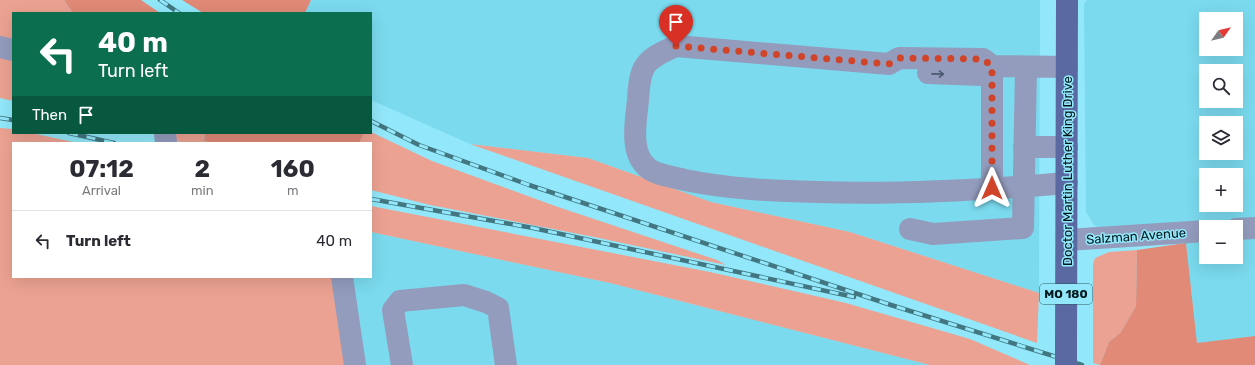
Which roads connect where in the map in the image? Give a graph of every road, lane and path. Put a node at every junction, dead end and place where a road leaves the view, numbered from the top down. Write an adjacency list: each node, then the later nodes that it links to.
1 (1067, 0): 5 (main road, Doctor Martin Luther King Drive / MO 180)
2 (0, 47): 3 (street)
3 (12, 50)
4 (992, 66): 6 (street); 11 (street); 11 (street)
5 (1067, 67): 6 (street); 8 (main road, Doctor Martin Luther King Drive / MO 180)
6 (1026, 68): 7 (street)
7 (1024, 147): 8 (street); 10 (street)
8 (1067, 147): 9 (main road, Doctor Martin Luther King Drive / MO 180)
9 (1067, 183): 10 (street); 16 (main road, Doctor Martin Luther King Drive / MO 180)
10 (1023, 187): 11 (street); 13 (street)
11 (992, 188)
12 (1255, 228): 14 (street)
13 (910, 229)
14 (1243, 229)
15 (1199, 231): 16 (street, Salzman Avenue)
16 (1067, 240): 18 (main road, Doctor Martin Luther King Drive / MO 180)
17 (342, 278): 19 (street)
18 (1066, 356)
19 (355, 365)
20 (402, 365): 21 (street)
21 (506, 365)

